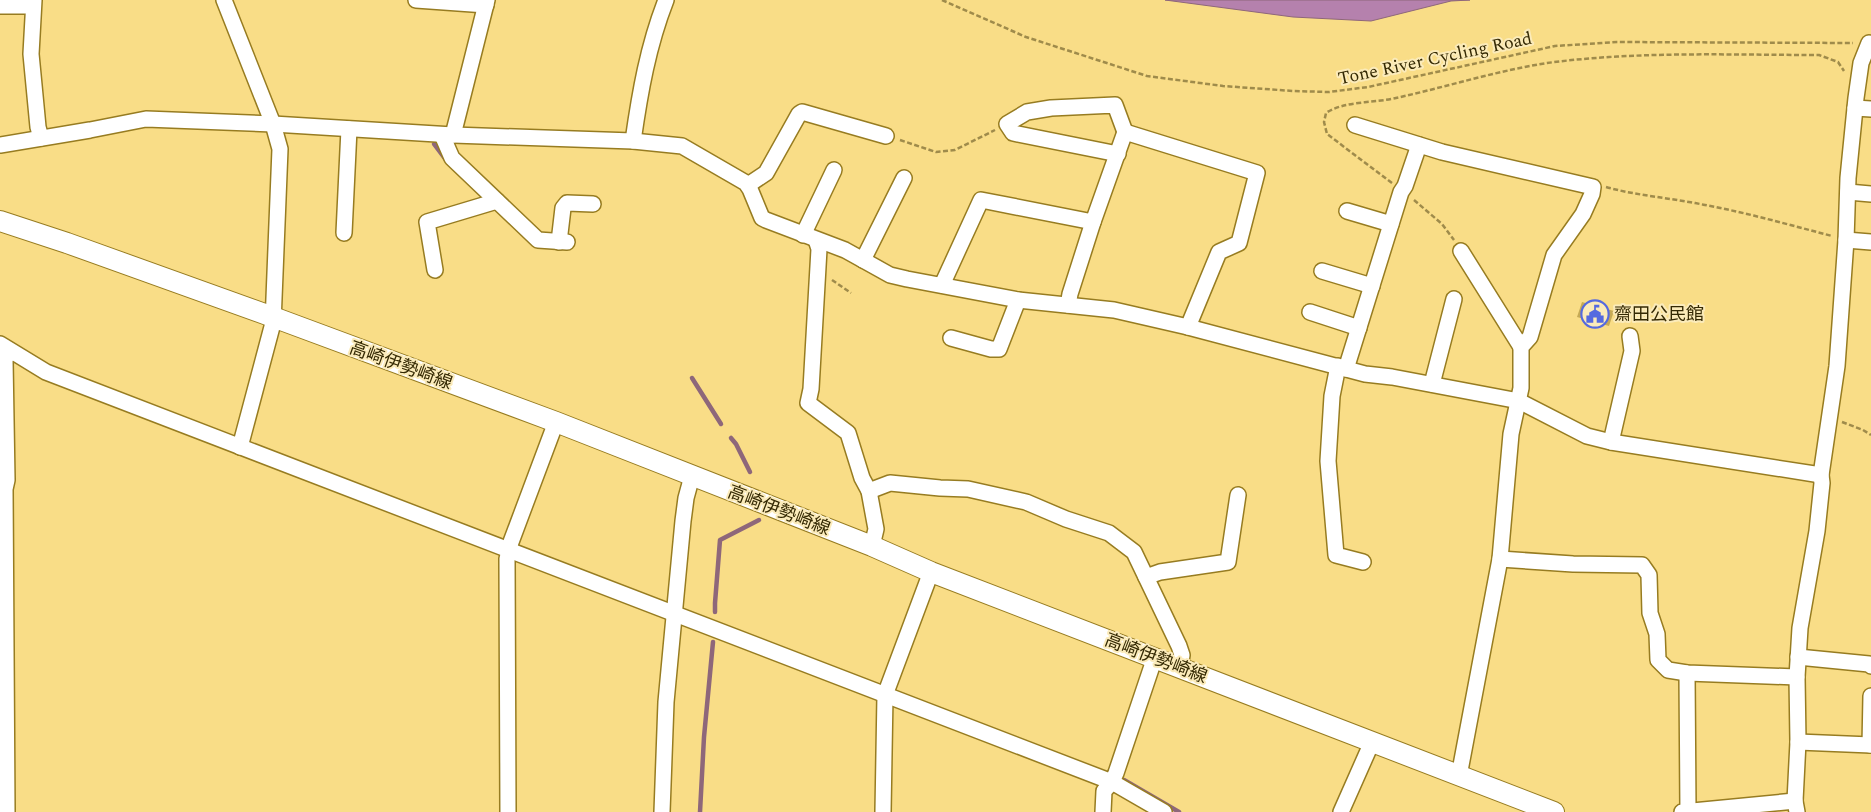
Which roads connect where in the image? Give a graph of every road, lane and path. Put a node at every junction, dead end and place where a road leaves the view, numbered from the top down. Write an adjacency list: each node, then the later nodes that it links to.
1 (224, 0): 11 (street)
2 (416, 0): 5 (street)
3 (666, 0): 19 (street)
4 (942, 0): 8 (path, Tone River Cycling Road)
5 (487, 2): 16 (street)
6 (33, 3): 7 (street); 18 (street)
7 (0, 6)
8 (1863, 43): 9 (street)
9 (1855, 103): 10 (street); 27 (path); 28 (street)
10 (1871, 109)
11 (273, 124): 14 (street); 18 (street); 52 (street)
12 (1007, 124): 15 (street); 17 (path); 22 (street)
13 (1355, 125): 21 (street)
14 (349, 129): 16 (street); 36 (street)
15 (1125, 132): 22 (street); 53 (street)
16 (448, 135): 19 (street); 30 (street)
17 (886, 136): 25 (street)
18 (41, 138): 20 (street)
19 (633, 141): 25 (street)
20 (0, 145)
21 (1419, 145): 26 (street); 27 (street)
22 (1118, 154): 34 (street)
23 (834, 170): 37 (street)
24 (904, 178): 41 (street)
25 (748, 185): 37 (street)
26 (1592, 186): 38 (path); 58 (street)
27 (1401, 192): 35 (street); 40 (path)
28 (1848, 192): 29 (street); 38 (street)
29 (1871, 194)
30 (497, 201): 31 (street); 43 (street)
31 (593, 204)
32 (1347, 211): 35 (street)
33 (0, 221): 52 (main road, 高崎伊勢崎線)
34 (1093, 222): 45 (street); 50 (street)
35 (1391, 224): 46 (street)
36 (344, 233)
37 (810, 237): 41 (street); 42 (street)
38 (1846, 240): 39 (street); 62 (street)
39 (1871, 242)
40 (1462, 251): 58 (street)
41 (863, 260): 45 (street)
42 (817, 269): 47 (path); 69 (street)
43 (435, 270)
44 (1322, 271): 46 (street)
45 (942, 285): 49 (street)
46 (1372, 286): 54 (street)
47 (852, 294)
48 (1454, 299): 60 (street)
49 (1018, 300): 50 (street); 56 (street)
50 (1068, 305): 53 (street)
51 (1310, 312): 54 (street)
52 (273, 317): 63 (main road, 高崎伊勢崎線); 66 (street)
53 (1188, 327): 59 (street)
54 (1359, 328): 59 (street)
55 (1630, 336): 65 (street)
56 (951, 338)
57 (5, 347): 66 (street); 93 (street)
58 (1521, 347): 61 (street)
59 (1342, 368): 60 (street); 74 (street)
60 (1432, 384): 61 (street)
61 (1518, 401): 65 (street); 73 (street)
62 (1829, 416): 64 (path); 67 (street)
63 (556, 422): 68 (main road, 高崎伊勢崎線); 72 (street)
64 (1871, 435)
65 (1611, 442): 67 (street)
66 (240, 448): 72 (street)
67 (1821, 475): 78 (street)
68 (692, 476): 71 (main road, 高崎伊勢崎線); 77 (street)
69 (869, 490): 71 (street); 76 (street)
70 (1238, 496): 76 (street)
71 (872, 546): 75 (main road, 高崎伊勢崎線)
72 (508, 550): 77 (street); 94 (street)
73 (1500, 559): 82 (street); 89 (street)
74 (1363, 562)
75 (931, 572): 79 (main road, 高崎伊勢崎線); 84 (street)
76 (1146, 577): 81 (street)
77 (674, 613): 84 (street); 95 (street)
78 (1798, 657): 80 (street); 83 (street)
79 (1155, 658): 81 (main road, 高崎伊勢崎線); 90 (street)
80 (1871, 666)
81 (1180, 668): 86 (main road, 高崎伊勢崎線)
82 (1687, 673): 83 (street); 92 (street)
83 (1797, 677): 87 (street)
84 (885, 695): 90 (street); 96 (street)
85 (1871, 696): 88 (street)
86 (1372, 742): 89 (main road, 高崎伊勢崎線); 99 (street)
87 (1798, 742): 88 (street); 91 (street)
88 (1870, 745)
89 (1459, 776): 100 (main road, 高崎伊勢崎線)
90 (1112, 782): 97 (street); 98 (street)
91 (1796, 806): 92 (street)
92 (1685, 811)
93 (7, 812)
94 (508, 812)
95 (662, 812)
96 (883, 812)
97 (1104, 812)
98 (1164, 812)
99 (1341, 812)
100 (1554, 812)

